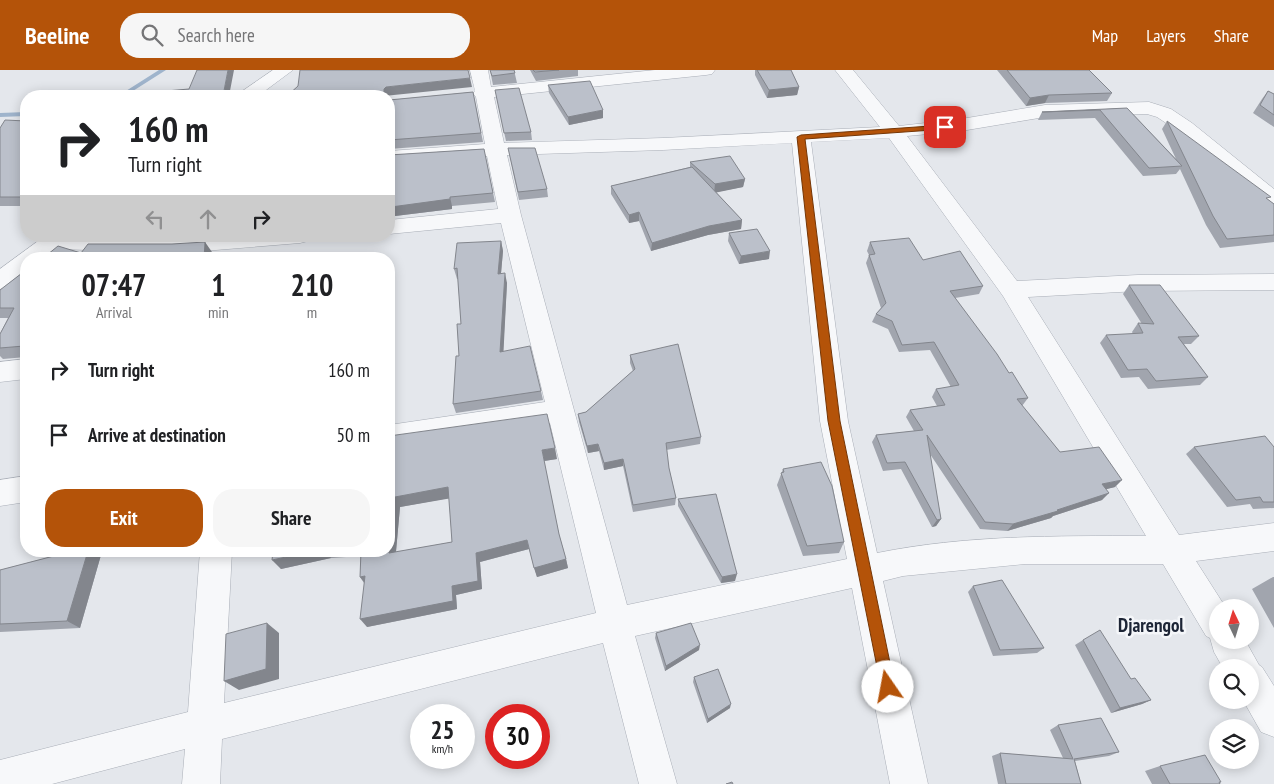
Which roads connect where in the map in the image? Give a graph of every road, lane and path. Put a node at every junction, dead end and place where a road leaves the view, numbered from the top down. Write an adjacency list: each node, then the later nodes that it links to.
1 (257, 70): 6 (street)
2 (284, 70): 7 (street)
3 (706, 70): 5 (street)
4 (844, 70): 8 (street)
5 (476, 86): 10 (street)
6 (252, 90)
7 (258, 90)
8 (894, 132): 9 (street); 12 (street); 23 (street)
9 (801, 137): 10 (street); 33 (street)
10 (496, 149): 11 (street); 13 (street)
11 (395, 157)
12 (1274, 200)
13 (510, 215): 14 (street); 26 (street)
14 (395, 226)
15 (52, 242): 19 (street)
16 (109, 242): 18 (street)
17 (265, 242): 18 (street)
18 (242, 246)
19 (39, 252)
20 (20, 266): 21 (street)
21 (0, 281)
22 (1274, 282): 23 (street)
23 (1011, 290): 31 (street)
24 (20, 369): 25 (street)
25 (0, 372)
26 (560, 411): 27 (street); 35 (street)
27 (395, 435)
28 (20, 490): 29 (street)
29 (0, 493)
30 (1274, 537): 31 (street)
31 (1172, 550): 33 (street); 34 (street)
32 (216, 557): 38 (street)
33 (864, 571): 35 (street); 42 (street)
34 (1209, 610)
35 (614, 624): 38 (street); 41 (street)
36 (1259, 694): 37 (street)
37 (1274, 718)
38 (204, 726): 39 (street); 40 (street)
39 (0, 779)
40 (201, 784)
41 (658, 784)
42 (909, 784)

